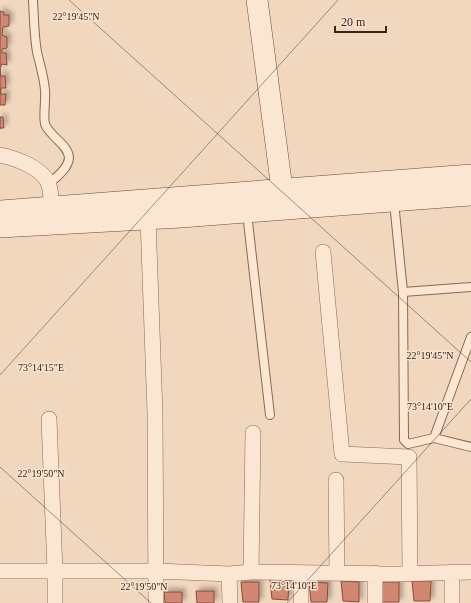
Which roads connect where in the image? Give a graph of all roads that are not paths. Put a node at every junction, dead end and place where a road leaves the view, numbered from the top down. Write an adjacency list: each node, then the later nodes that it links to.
1 (33, 0): 5 (lane)
2 (257, 0): 6 (street)
3 (0, 155): 5 (street)
4 (471, 175): 6 (street)
5 (49, 184): 9 (street)
6 (282, 189): 9 (street); 11 (street)
7 (471, 195): 8 (street)
8 (394, 202): 11 (street); 17 (lane)
9 (52, 207): 10 (street)
10 (0, 210)
11 (286, 210): 12 (street)
12 (247, 213): 13 (street); 19 (lane)
13 (148, 219): 14 (street); 27 (street)
14 (0, 227)
15 (323, 252): 34 (street)
16 (471, 287): 17 (lane)
17 (403, 292): 22 (lane)
18 (471, 337): 22 (lane)
19 (270, 415)
20 (49, 419): 26 (street)
21 (253, 433): 28 (street)
22 (434, 438): 23 (lane)
23 (471, 447)
24 (336, 480): 32 (street)
25 (0, 571): 26 (street)
26 (55, 571): 27 (street); 36 (street)
27 (156, 571): 35 (street); 37 (street)
28 (251, 572): 31 (street); 35 (street)
29 (452, 572): 30 (street); 34 (street); 41 (street)
30 (471, 572)
31 (301, 573): 32 (street); 39 (street)
32 (337, 573): 33 (street)
33 (375, 573): 34 (street); 40 (street)
34 (410, 573)
35 (229, 574): 38 (street)
36 (55, 603)
37 (156, 603)
38 (230, 603)
39 (301, 603)
40 (375, 603)
41 (452, 603)

